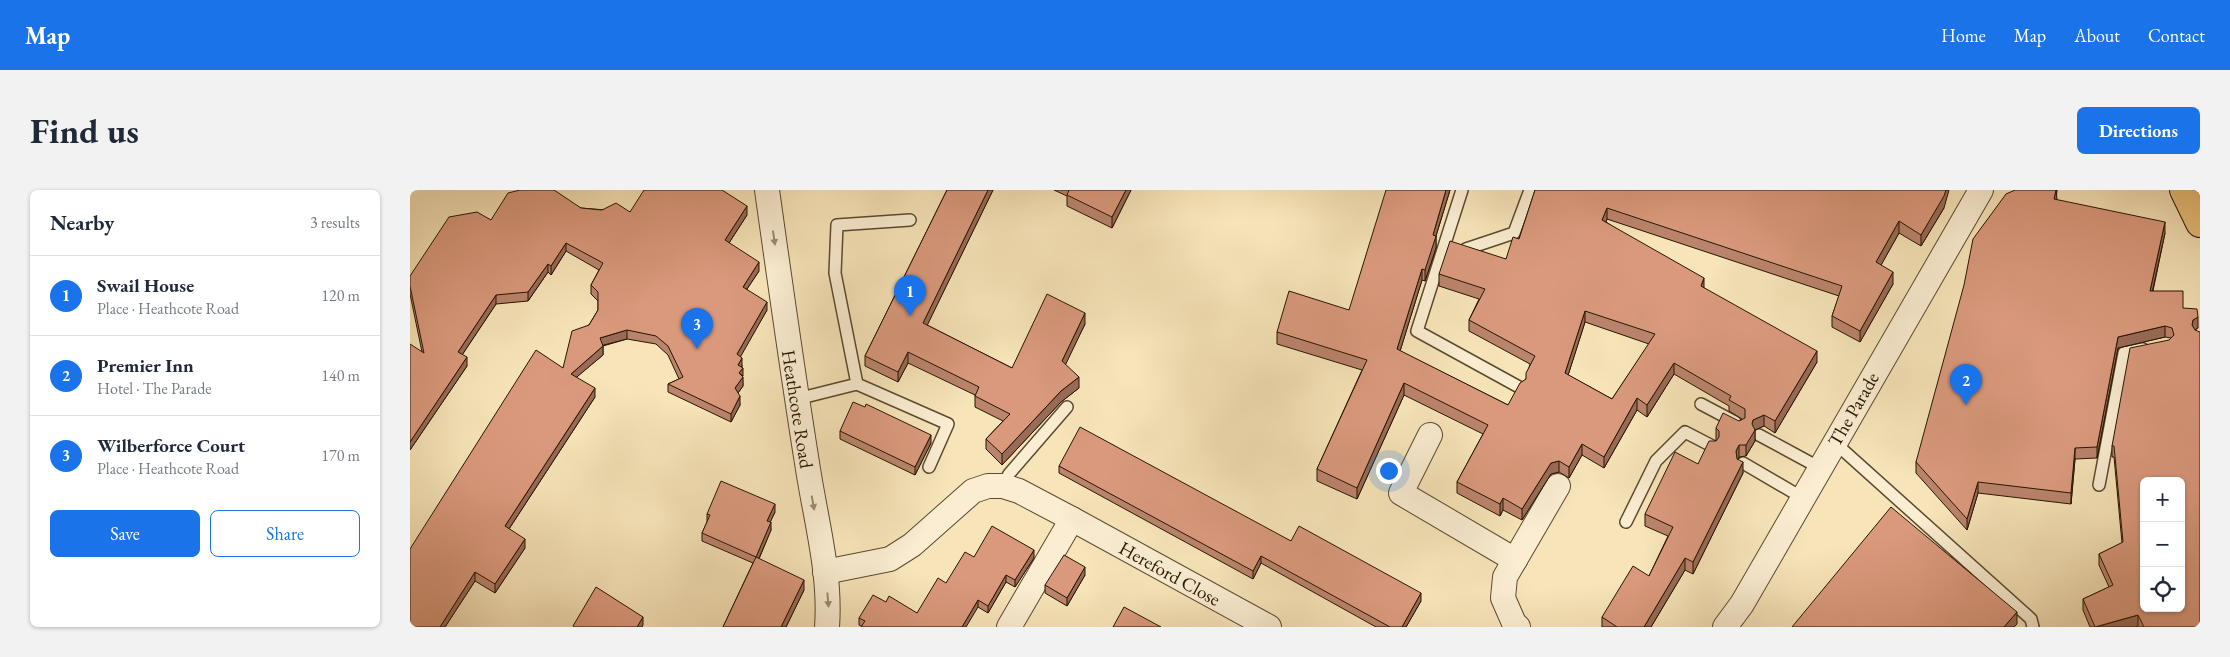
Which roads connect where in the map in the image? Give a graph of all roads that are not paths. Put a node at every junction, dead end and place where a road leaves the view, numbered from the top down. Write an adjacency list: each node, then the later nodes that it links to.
1 (767, 190): 12 (street, Heathcote Road, one-way to 12)
2 (1462, 190): 11 (lane)
3 (1530, 190): 8 (lane)
4 (1981, 190): 18 (street, The Parade)
5 (2184, 190): 7 (highway)
6 (910, 220): 10 (lane)
7 (2200, 223)
8 (1466, 249)
9 (2158, 346): 25 (lane)
10 (857, 384): 12 (lane); 21 (lane)
11 (1519, 387)
12 (797, 398): 30 (street, Heathcote Road, one-way to 30)
13 (1701, 404): 15 (lane)
14 (1067, 407): 23 (lane)
15 (1739, 424)
16 (1430, 435): 29 (street)
17 (1758, 435): 22 (lane)
18 (1834, 442): 22 (street, The Parade); 36 (lane)
19 (1712, 446): 28 (lane)
20 (1743, 463): 26 (lane)
21 (929, 466)
22 (1820, 468): 26 (street, The Parade)
23 (1003, 486): 27 (street, Hereford Close); 30 (street)
24 (1558, 486): 29 (street)
25 (2098, 486)
26 (1804, 498): 35 (street, The Parade)
27 (1072, 519): 32 (street); 33 (street, Hereford Close)
28 (1626, 522)
29 (1515, 560): 34 (street)
30 (825, 572): 31 (street, Heathcote Road, one-way to 31)
31 (827, 627)
32 (1009, 627)
33 (1269, 627)
34 (1518, 627)
35 (1725, 627)
36 (2033, 627)

